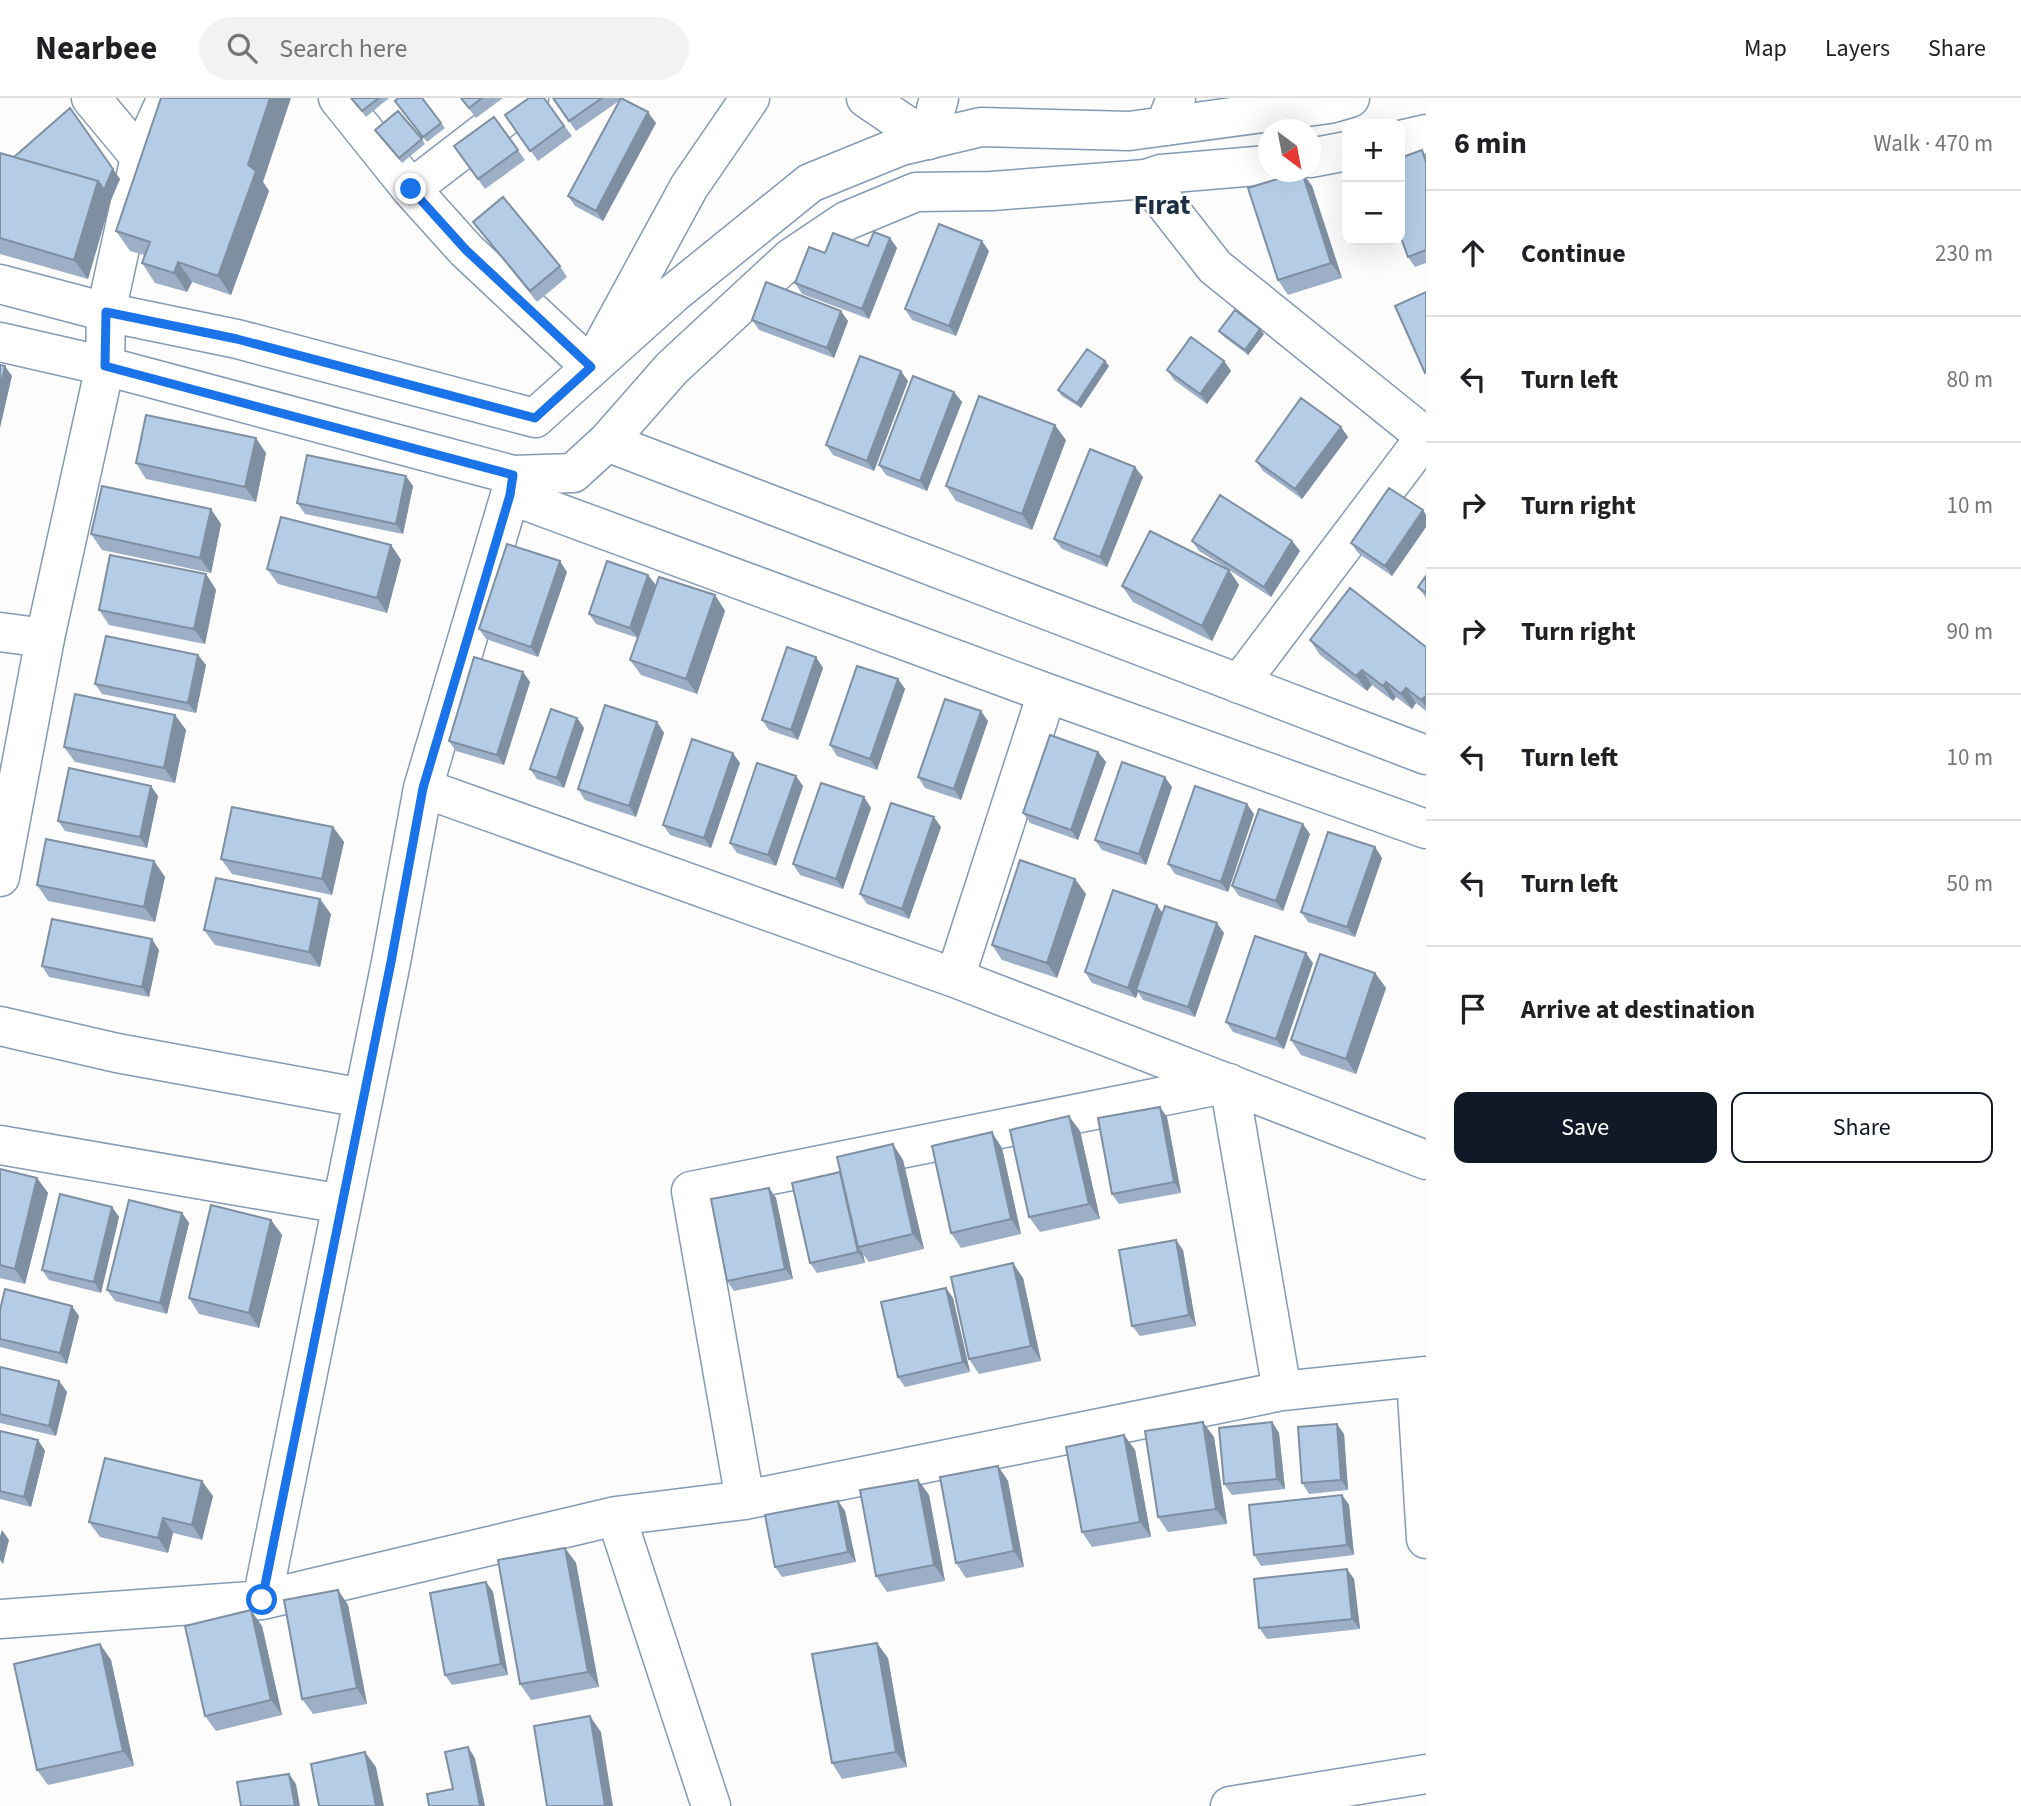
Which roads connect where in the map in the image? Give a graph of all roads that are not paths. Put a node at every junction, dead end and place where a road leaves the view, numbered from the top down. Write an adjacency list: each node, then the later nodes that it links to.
1 (91, 98): 15 (street)
2 (167, 98): 15 (street)
3 (338, 98): 18 (street)
4 (529, 98): 18 (street)
5 (750, 98): 23 (street)
6 (866, 98): 12 (street)
7 (939, 98): 12 (street)
8 (1350, 98): 9 (street)
9 (1170, 112): 12 (street)
10 (1426, 134): 11 (street)
11 (1405, 139)
12 (928, 140): 23 (street)
13 (1342, 152): 14 (street)
14 (1321, 156)
15 (140, 157): 20 (street)
16 (1258, 166): 17 (street)
17 (1146, 179): 24 (street); 25 (street)
18 (411, 189): 23 (street)
19 (0, 284): 20 (street)
20 (106, 312): 22 (street); 23 (street)
21 (0, 342): 22 (street)
22 (105, 366): 26 (street); 28 (street)
23 (591, 367)
24 (1426, 436): 29 (street)
25 (607, 442): 26 (street); 29 (street)
26 (511, 485): 30 (street); 32 (street)
27 (0, 632): 28 (street)
28 (45, 638): 34 (street)
29 (1239, 684): 31 (street)
30 (1047, 693): 33 (street); 35 (street)
31 (1426, 755)
32 (423, 788): 35 (street); 38 (street)
33 (1426, 829)
34 (0, 877)
35 (955, 978): 37 (street)
36 (0, 1026): 38 (street)
37 (1229, 1083): 40 (street); 43 (street); 44 (street)
38 (362, 1098): 41 (street)
39 (0, 1145): 41 (street)
40 (1426, 1160)
41 (342, 1204): 47 (street)
42 (1421, 1377): 43 (street); 46 (street)
43 (1282, 1391): 44 (street)
44 (744, 1500): 45 (street)
45 (616, 1516): 47 (street); 50 (street)
46 (1426, 1539)
47 (262, 1600): 48 (street)
48 (0, 1619)
49 (1426, 1774): 51 (street)
50 (711, 1806)
51 (1230, 1806)

